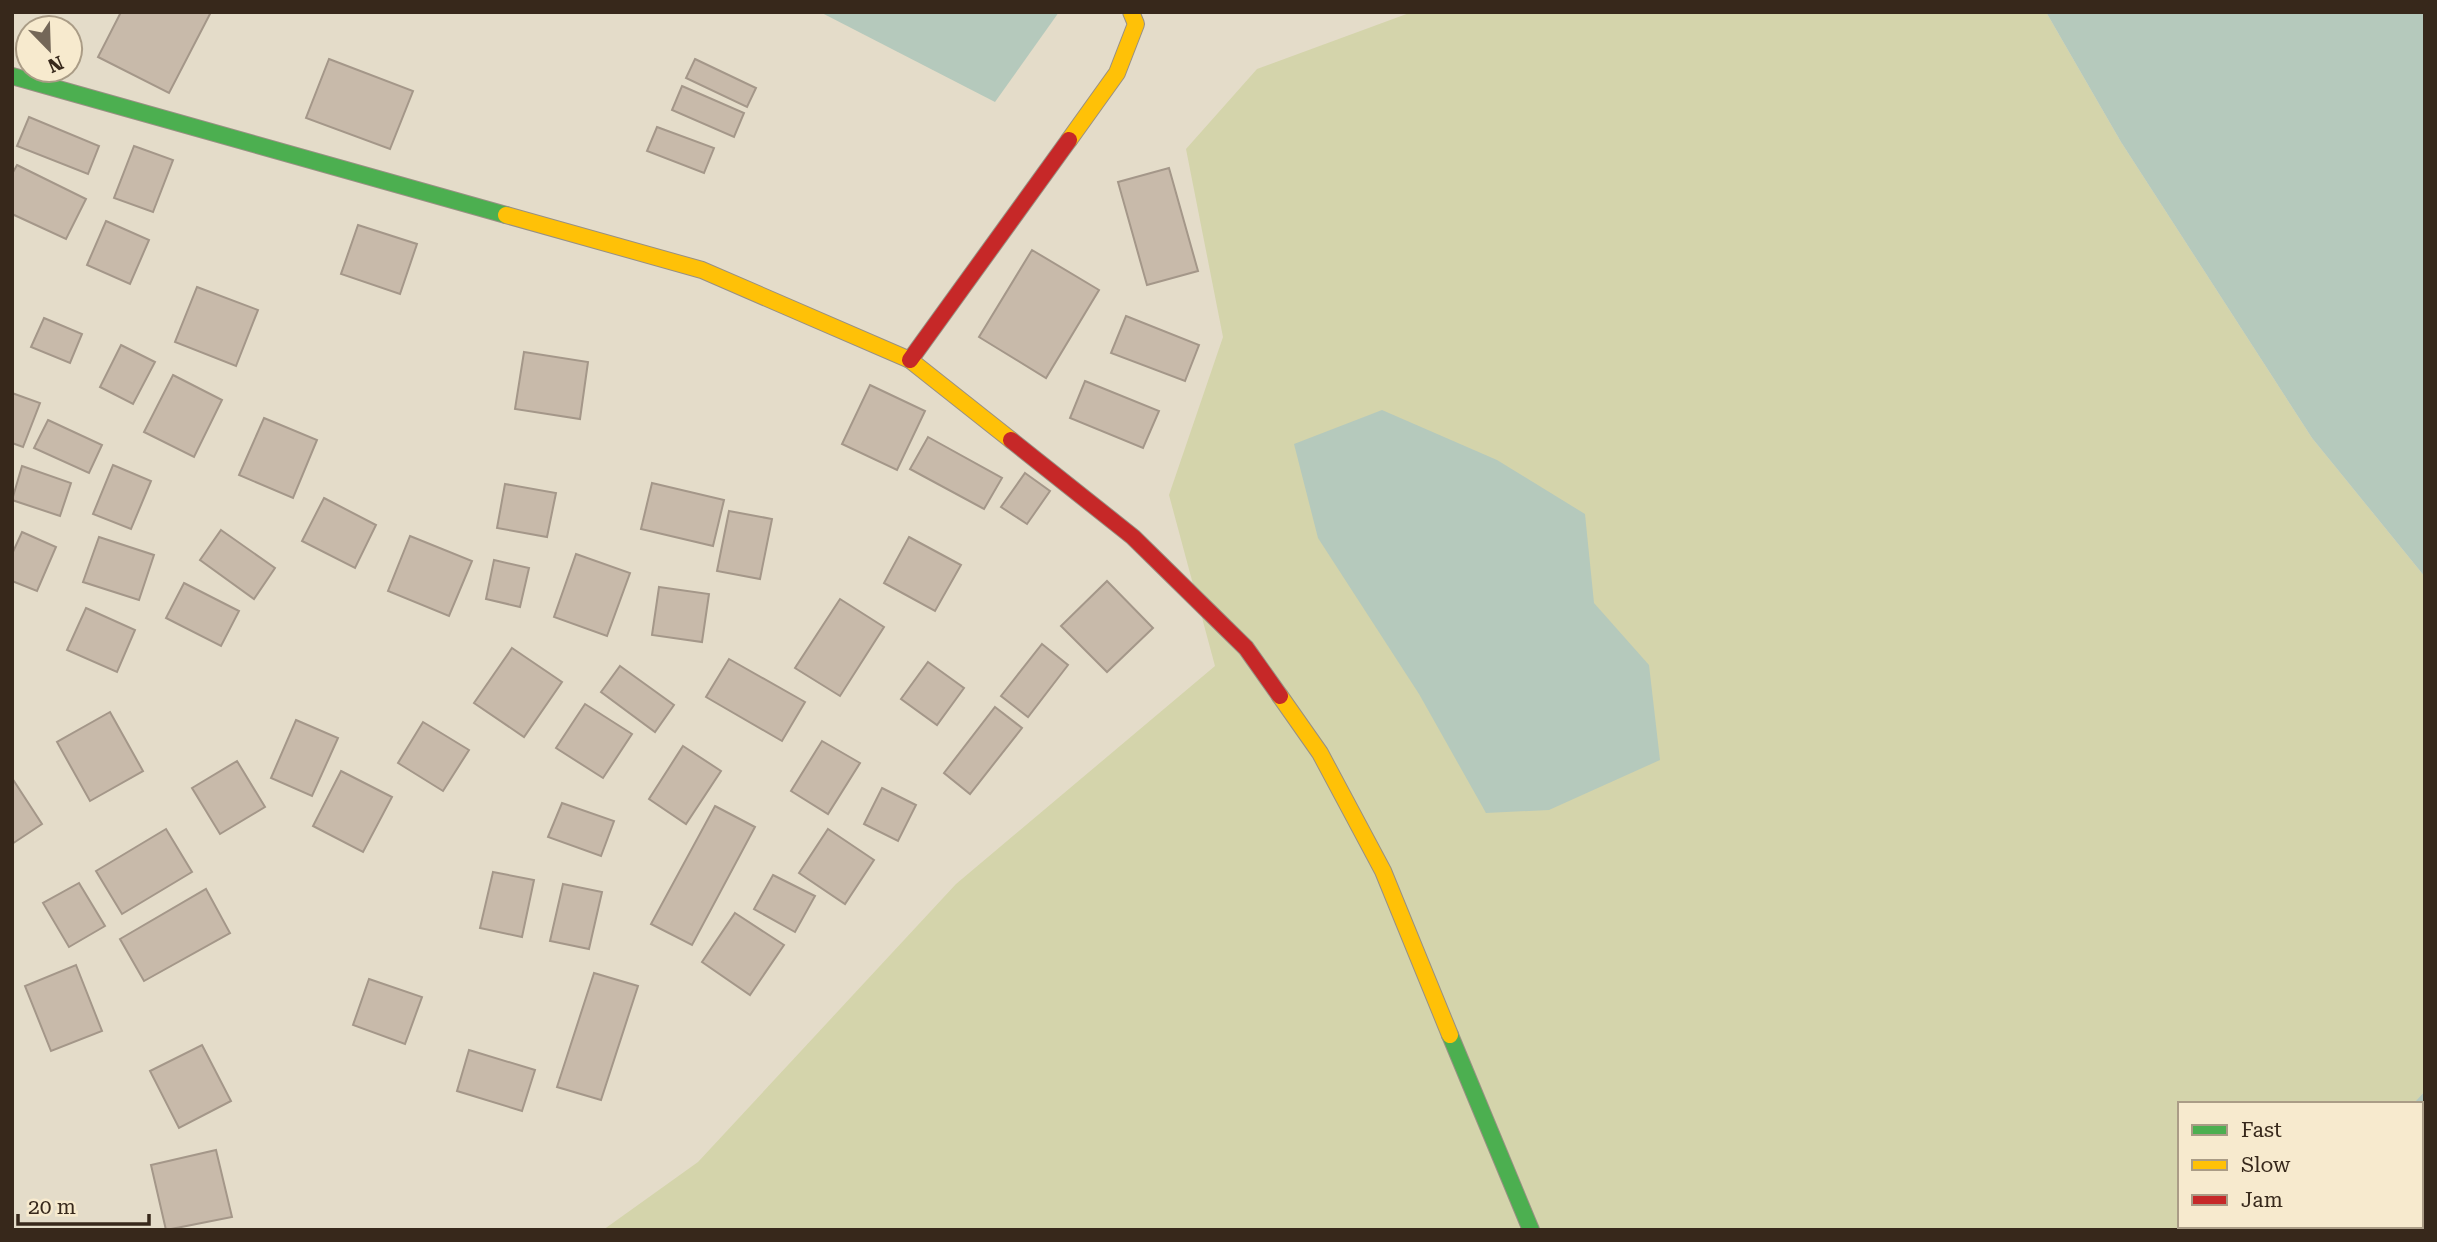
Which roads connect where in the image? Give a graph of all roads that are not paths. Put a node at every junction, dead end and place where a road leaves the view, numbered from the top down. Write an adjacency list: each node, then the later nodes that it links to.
1 (1131, 12): 3 (main road)
2 (12, 76): 3 (main road)
3 (910, 360): 4 (main road)
4 (1531, 1230)

